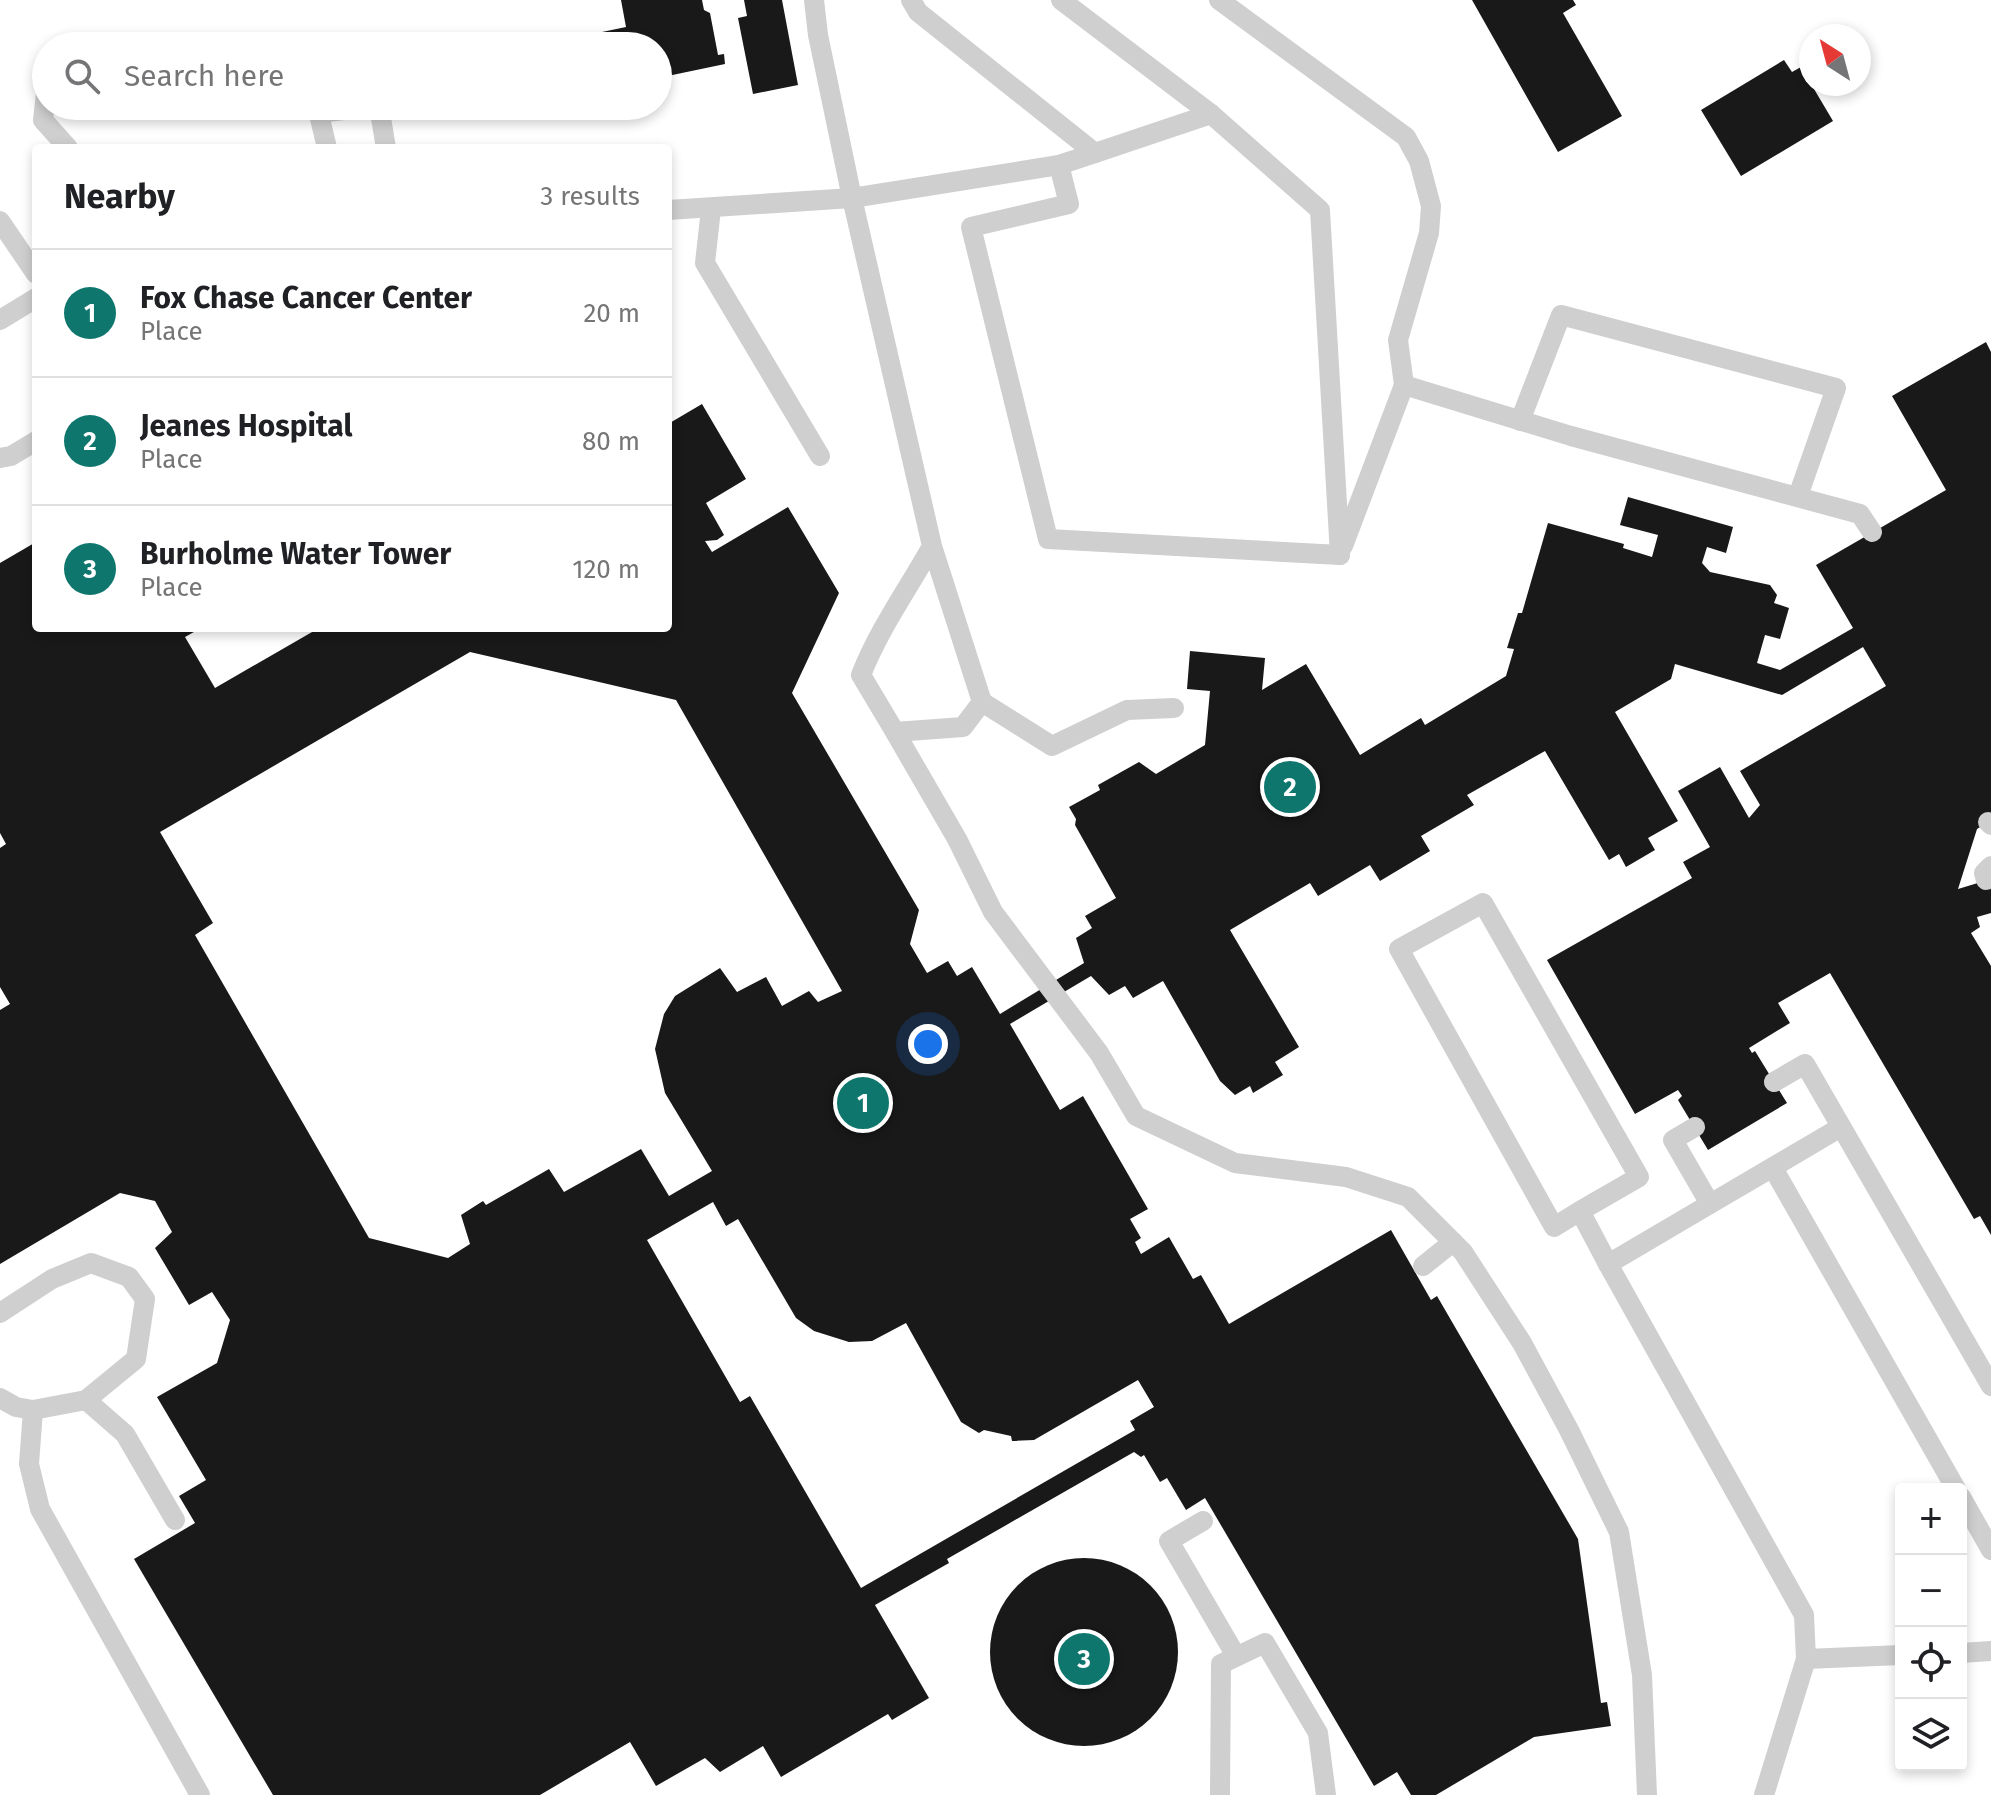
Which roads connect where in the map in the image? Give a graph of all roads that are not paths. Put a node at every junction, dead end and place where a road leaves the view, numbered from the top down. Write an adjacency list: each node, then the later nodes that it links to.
1 (814, 0): 14 (lane)
2 (911, 0): 12 (lane)
3 (1061, 0): 5 (lane)
4 (1219, 0): 21 (lane)
5 (1211, 114): 12 (lane); 29 (lane)
6 (43, 120): 9 (lane)
7 (320, 120): 10 (lane)
8 (381, 120): 11 (lane)
9 (64, 144)
10 (326, 144)
11 (385, 144)
12 (1095, 153): 13 (lane)
13 (1059, 165): 14 (lane); 29 (lane)
14 (852, 198): 15 (lane); 28 (lane)
15 (711, 209): 16 (lane); 24 (lane)
16 (672, 210)
17 (0, 221): 18 (lane)
18 (32, 268)
19 (32, 300): 20 (lane)
20 (0, 320)
21 (1404, 385): 22 (lane); 29 (lane)
22 (1520, 421): 26 (lane); 26 (lane)
23 (32, 443): 25 (lane)
24 (820, 456)
25 (0, 458)
26 (1798, 496): 27 (lane)
27 (1872, 532)
28 (932, 546): 30 (lane); 32 (lane)
29 (1340, 555)
30 (982, 702): 31 (lane); 32 (lane)
31 (1174, 708)
32 (895, 732): 39 (lane)
33 (1774, 1082): 35 (lane)
34 (1695, 1127): 37 (lane)
35 (1841, 1127): 36 (lane); 43 (lane)
36 (1773, 1168): 37 (lane); 47 (lane)
37 (1710, 1204): 40 (lane)
38 (1580, 1211): 38 (lane); 40 (lane)
39 (1453, 1242): 41 (lane); 60 (lane)
40 (1608, 1264): 56 (lane)
41 (1423, 1266)
42 (0, 1313): 45 (lane)
43 (1991, 1386)
44 (0, 1398): 46 (lane)
45 (86, 1400): 46 (lane); 49 (lane)
46 (33, 1410): 57 (lane)
47 (1953, 1483)
48 (1967, 1508): 51 (lane)
49 (175, 1520)
50 (1203, 1521): 55 (lane)
51 (1991, 1550)
52 (1991, 1651): 53 (lane)
53 (1967, 1653)
54 (1895, 1655): 56 (lane)
55 (1236, 1656): 58 (lane); 59 (lane)
56 (1806, 1659): 61 (lane)
57 (200, 1795)
58 (1220, 1795)
59 (1326, 1795)
60 (1647, 1795)
61 (1764, 1795)

